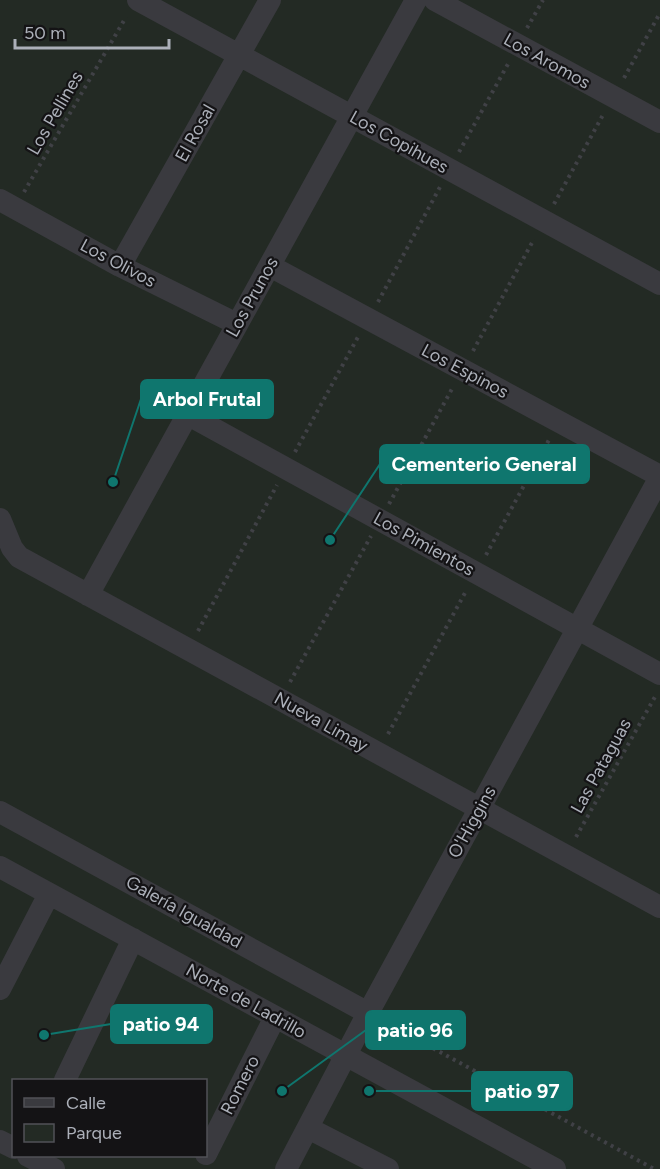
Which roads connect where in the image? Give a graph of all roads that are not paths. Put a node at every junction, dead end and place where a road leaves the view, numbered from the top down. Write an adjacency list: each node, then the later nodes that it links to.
1 (270, 0): 5 (street, El Rosal)
2 (416, 0): 6 (street, Los Prunos)
3 (435, 0): 7 (street, Los Aromos)
4 (134, 5): 5 (street, Los Copihues)
5 (238, 54): 6 (street, Los Copihues); 9 (street, El Rosal)
6 (352, 116): 10 (street, Los Prunos); 11 (street, Los Copihues)
7 (660, 122)
8 (7, 204): 9 (street, Los Olivos)
9 (120, 266): 12 (street, Los Olivos)
10 (270, 266): 12 (street, Los Prunos); 14 (street, Los Espinos)
11 (660, 284)
12 (237, 324): 13 (street, Los Prunos)
13 (187, 414): 16 (street, Los Prunos); 17 (street, Los Pimientos)
14 (660, 477): 17 (street, O'Higgins)
15 (0, 519): 16 (street, Nueva Limay)
16 (88, 595): 19 (street, Nueva Limay)
17 (577, 629): 18 (street, Los Pimientos); 19 (street, O'Higgins)
18 (660, 674)
19 (479, 808): 23 (street, Nueva Limay); 26 (street, O'Higgins)
20 (0, 812): 26 (street, Galería Igualdad)
21 (0, 867): 22 (street, Norte de Ladrillo)
22 (49, 894): 24 (street, Norte de Ladrillo); 25 (street)
23 (660, 908)
24 (133, 939): 27 (street, Norte de Ladrillo); 29 (street)
25 (0, 989)
26 (368, 1013): 28 (street, O'Higgins)
27 (275, 1017): 28 (street, Norte de Ladrillo); 31 (street, Romero)
28 (345, 1055): 30 (street, O'Higgins); 33 (street, Norte de Ladrillo)
29 (65, 1079)
30 (308, 1128): 35 (street, O'Higgins); 36 (street)
31 (207, 1151)
32 (31, 1157): 34 (street)
33 (548, 1167)
34 (54, 1169)
35 (286, 1169)
36 (388, 1169)

